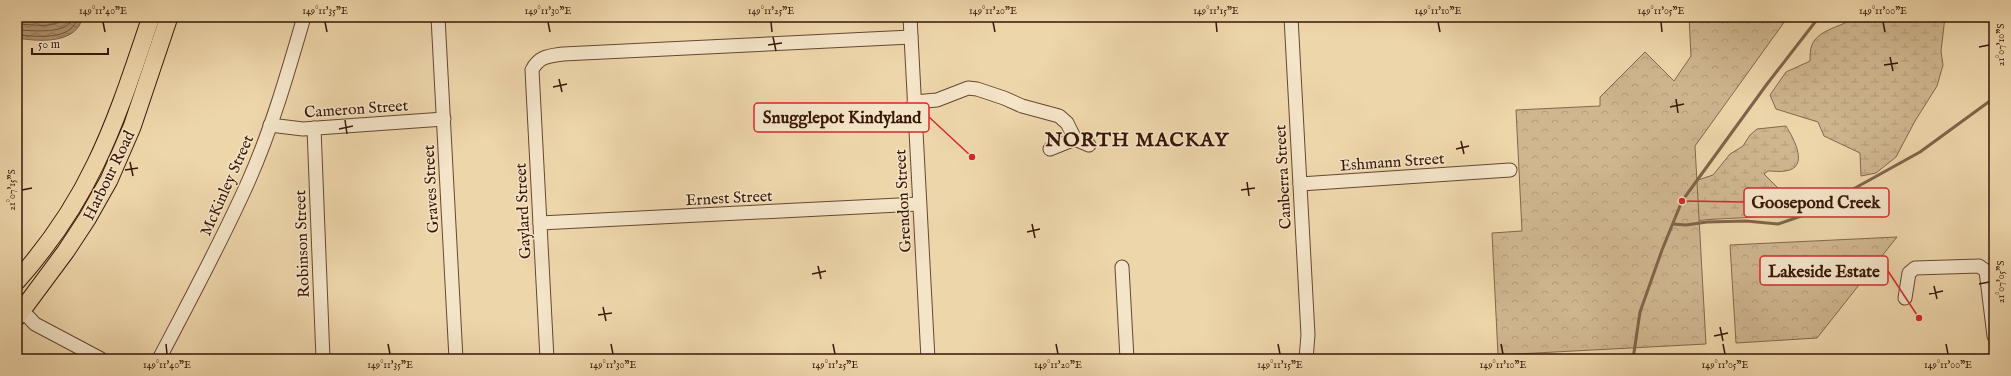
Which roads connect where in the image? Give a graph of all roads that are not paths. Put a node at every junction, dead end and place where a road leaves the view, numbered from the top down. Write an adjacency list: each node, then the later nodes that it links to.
1 (151, 17): 20 (main road, Harbour Road)
2 (169, 17): 22 (main road, Harbour Road)
3 (304, 17): 10 (street, McKinley Street)
4 (438, 17): 9 (street, Graves Street)
5 (910, 17): 7 (street, Grendon Street)
6 (1291, 17): 16 (street, Canberra Street)
7 (911, 37): 8 (street, Grendon Street); 18 (street, Gaylard Street)
8 (914, 102): 12 (street); 17 (street, Grendon Street)
9 (444, 119): 11 (street, Cameron Street); 27 (street, Graves Street)
10 (270, 125): 11 (street, Cameron Street); 25 (street, McKinley Street)
11 (314, 128): 26 (street, Robinson Street)
12 (1075, 139): 13 (street); 14 (street)
13 (1089, 145)
14 (1050, 149)
15 (1510, 170): 16 (street, Eshmann Street)
16 (1300, 184): 31 (street, Canberra Street)
17 (919, 204): 18 (street, Ernest Street); 29 (street, Grendon Street)
18 (540, 223): 28 (street, Gaylard Street)
19 (1122, 267): 30 (street)
20 (17, 281)
21 (1905, 298): 23 (street)
22 (19, 311): 24 (street)
23 (1994, 336)
24 (101, 359)
25 (159, 359)
26 (323, 359)
27 (456, 359)
28 (547, 359)
29 (928, 359)
30 (1127, 359)
31 (1306, 359)

